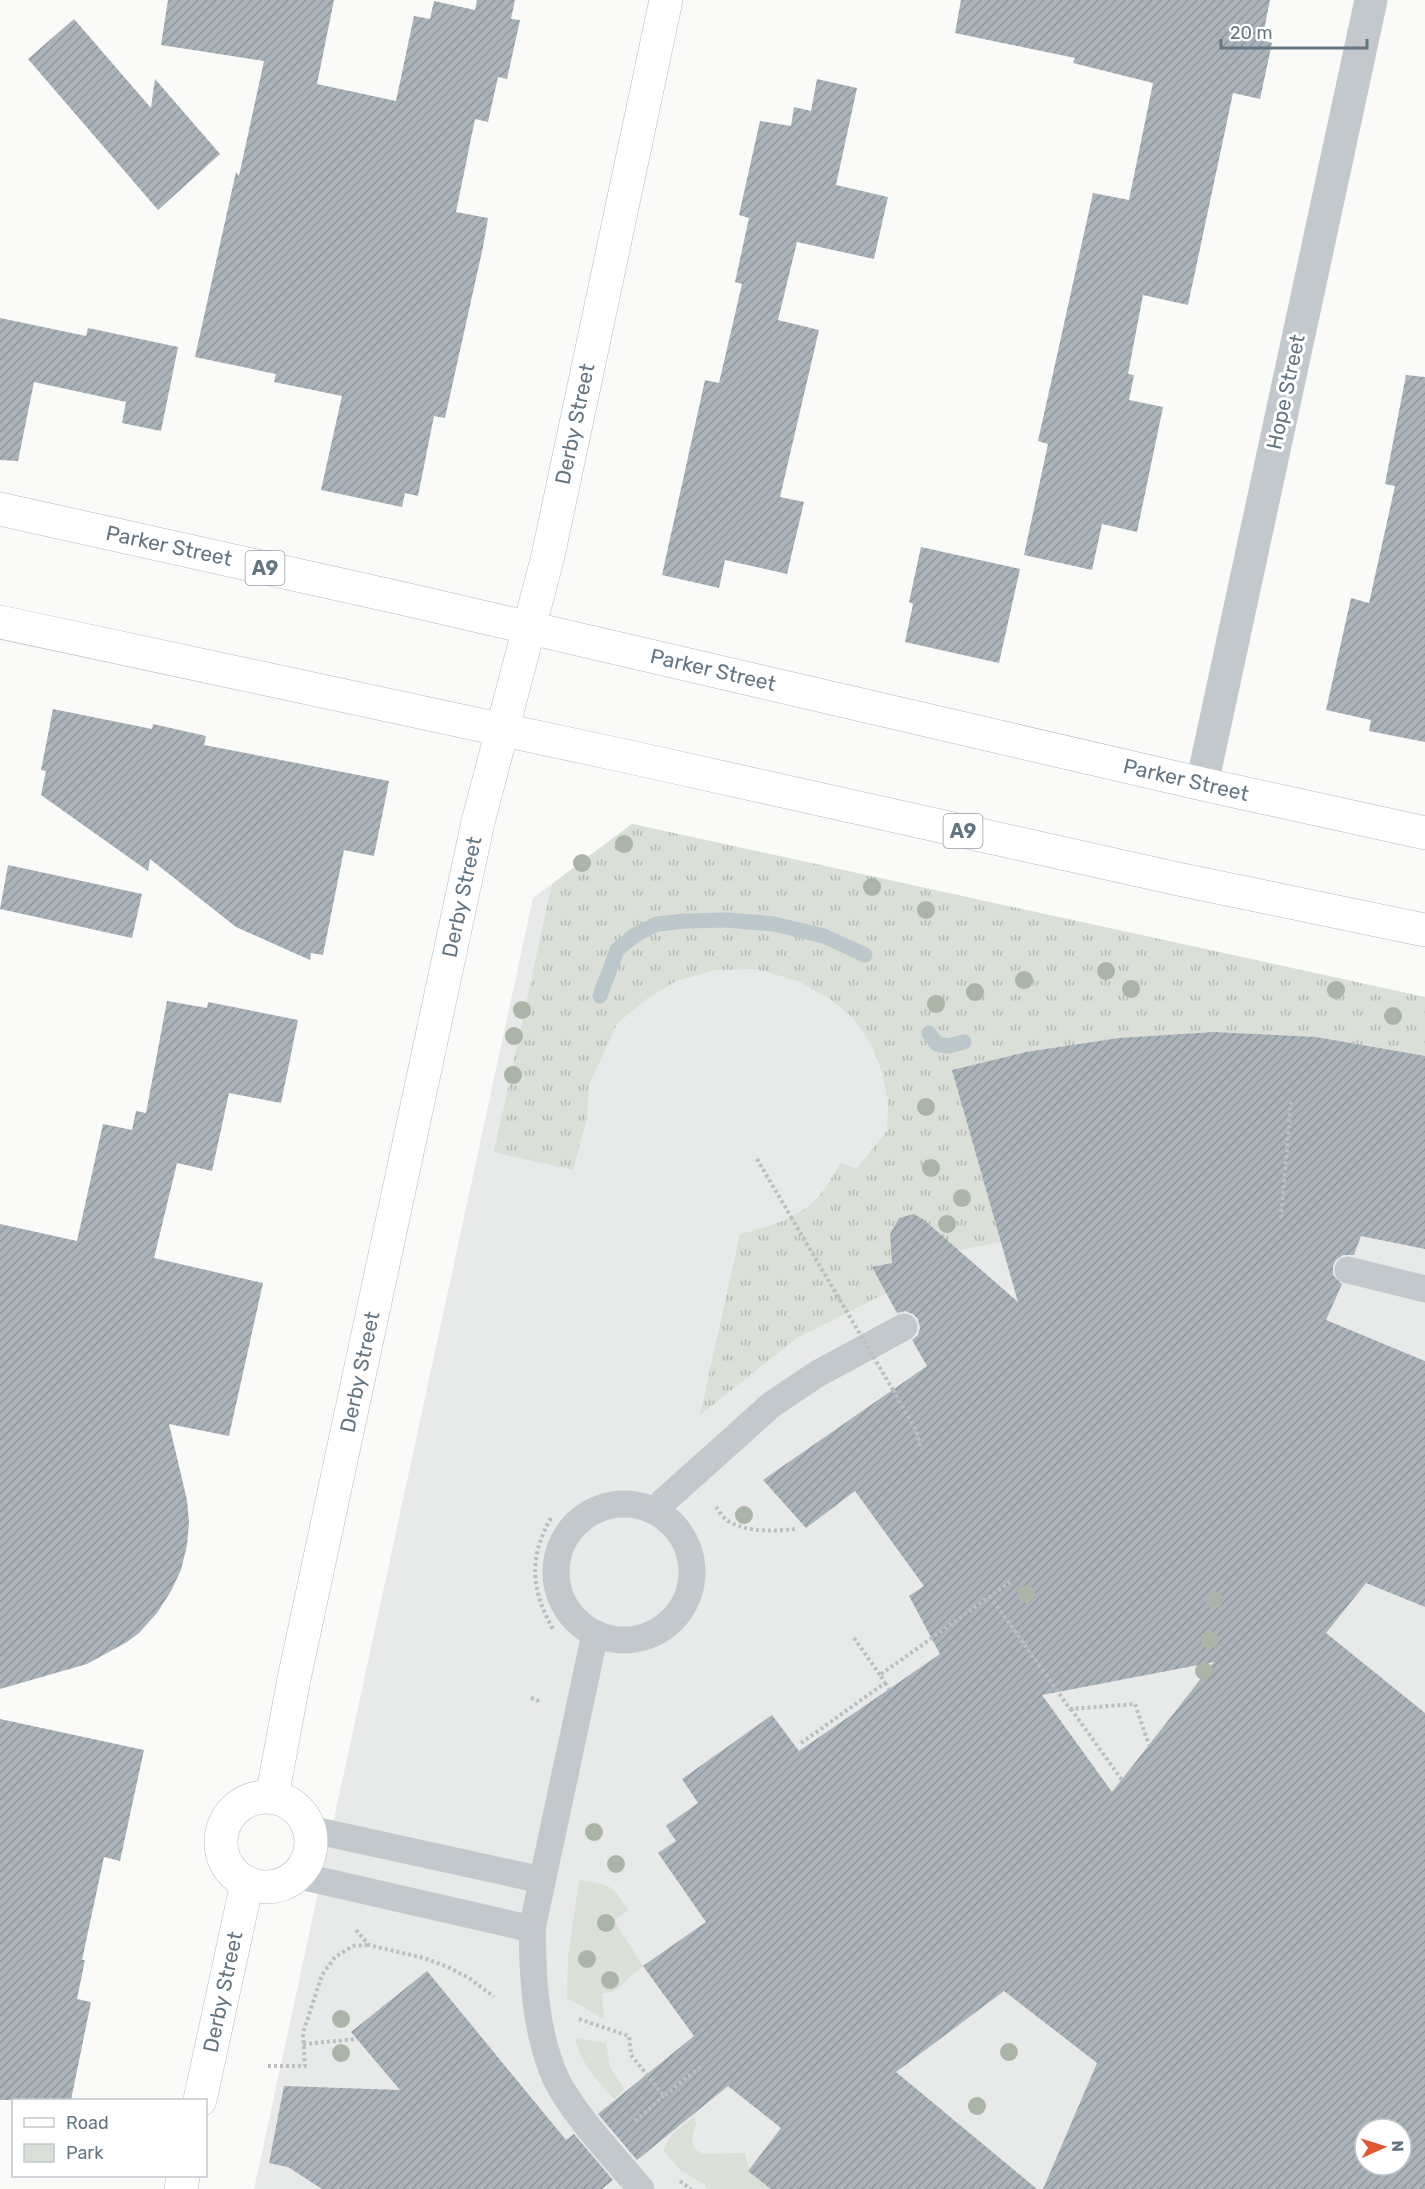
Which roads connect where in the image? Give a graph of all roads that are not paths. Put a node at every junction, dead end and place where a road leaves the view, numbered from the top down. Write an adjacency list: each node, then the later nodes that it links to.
1 (666, 0): 5 (main road, Derby Street)
2 (1371, 0): 7 (street, Hope Street)
3 (0, 509): 5 (main road, Parker Street / A9)
4 (0, 622): 6 (main road, A9)
5 (529, 627): 6 (main road, Derby Street); 7 (main road, Parker Street / A9)
6 (501, 731): 9 (main road, A9); 15 (main road, Derby Street)
7 (1202, 784): 8 (main road, Parker Street / A9)
8 (1425, 833)
9 (1425, 930)
10 (1348, 1270): 11 (lane)
11 (1425, 1289)
12 (904, 1327): 13 (lane)
13 (654, 1510): 14 (lane); 14 (lane)
14 (595, 1634): 18 (lane)
15 (272, 1797): 16 (main road); 19 (main road)
16 (309, 1829): 17 (main road); 18 (lane)
17 (296, 1875): 19 (main road); 20 (lane)
18 (542, 1880): 20 (lane)
19 (247, 1883): 21 (main road, Derby Street)
20 (532, 1929): 22 (lane)
21 (200, 2099)
22 (640, 2189)

